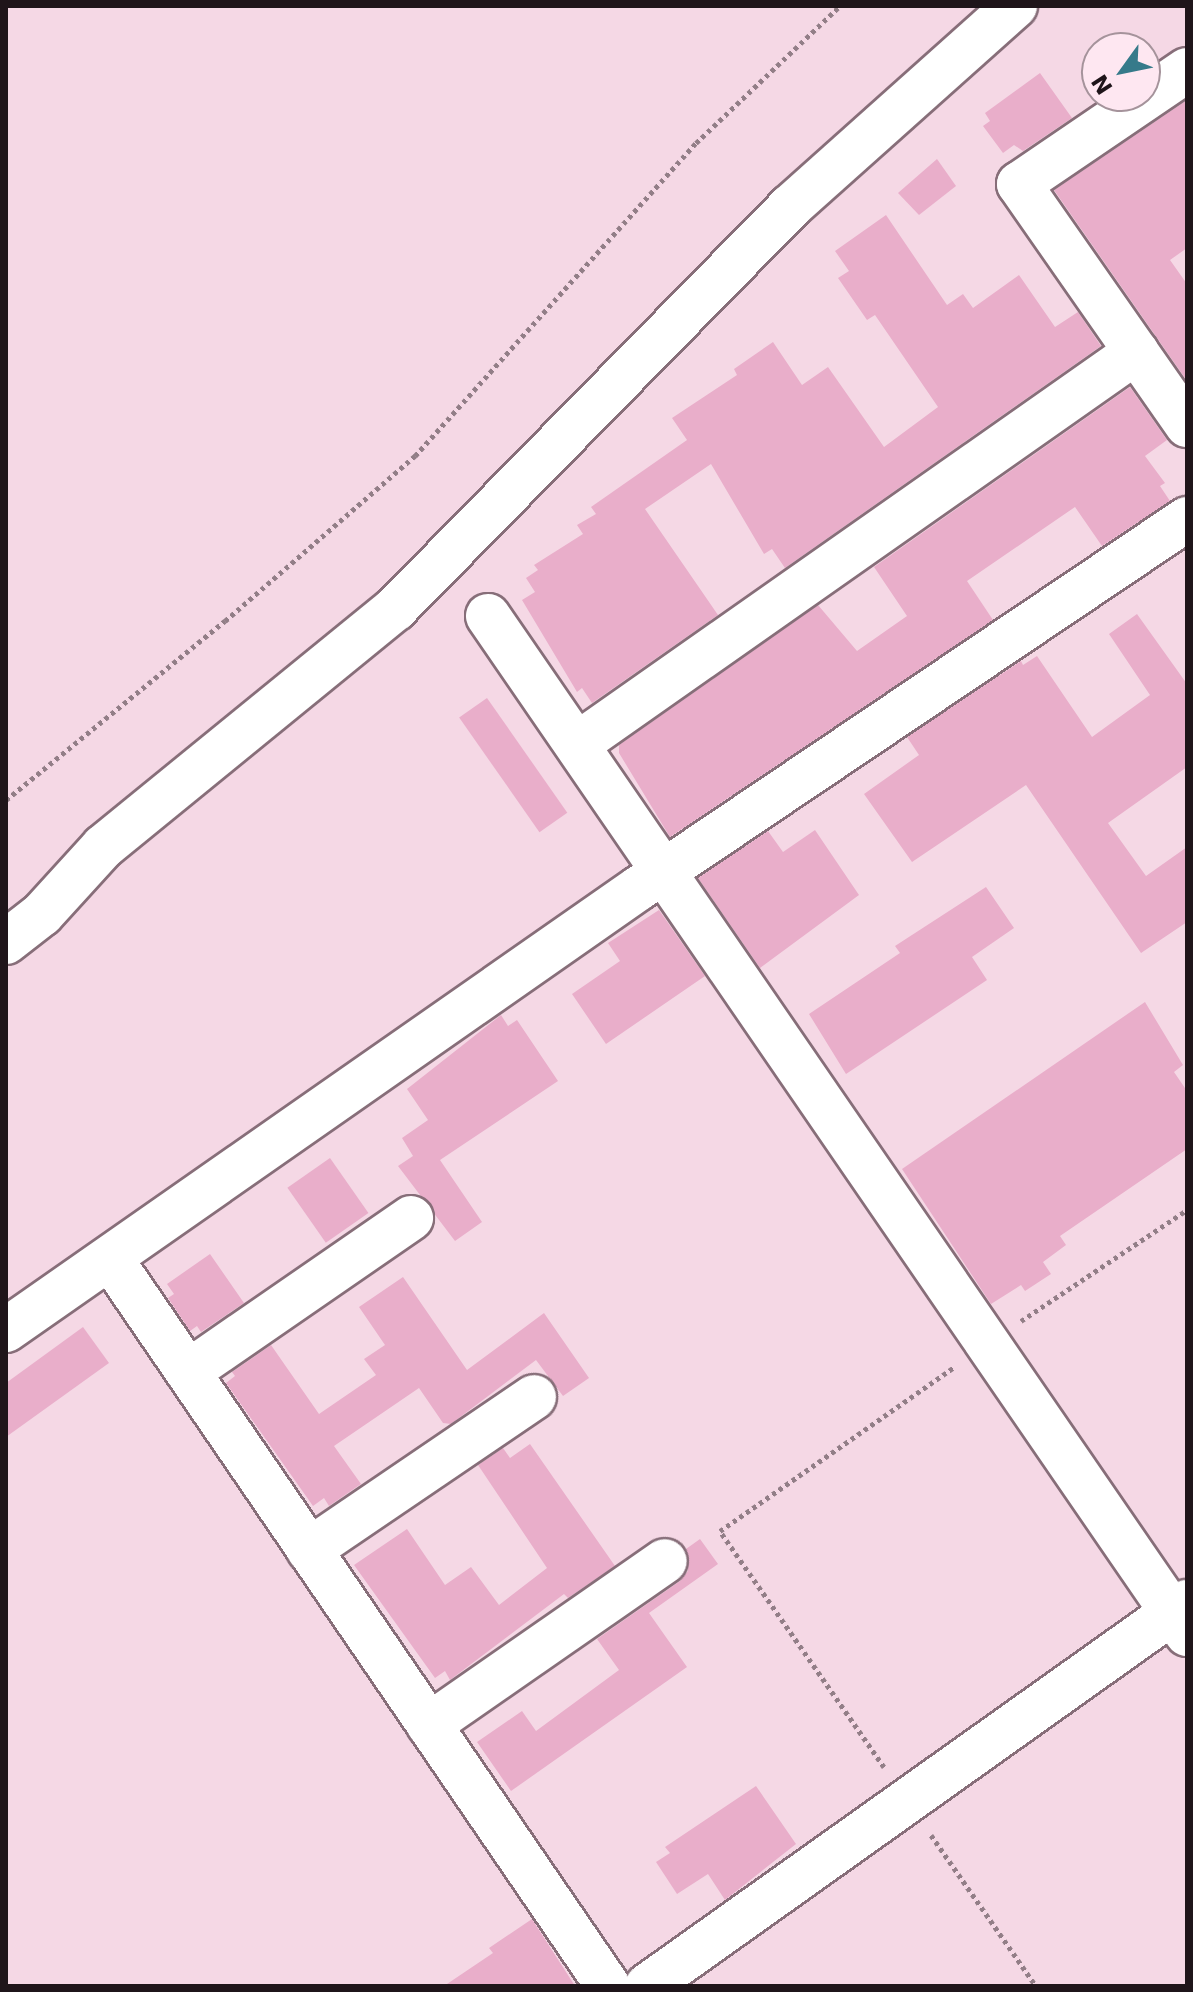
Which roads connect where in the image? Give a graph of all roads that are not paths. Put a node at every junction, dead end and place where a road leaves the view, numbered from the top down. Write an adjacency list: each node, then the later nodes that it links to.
1 (1015, 6): 9 (street)
2 (1187, 70): 3 (street)
3 (1136, 352): 4 (street); 7 (street)
4 (1187, 425)
5 (1187, 519): 8 (street)
6 (488, 616): 7 (street)
7 (579, 743): 8 (street)
8 (666, 872): 11 (street); 17 (street)
9 (6, 942)
10 (411, 1218): 13 (street)
11 (110, 1258): 12 (street); 13 (street)
12 (6, 1330)
13 (188, 1372): 15 (street)
14 (534, 1397): 15 (street)
15 (309, 1550): 18 (street)
16 (665, 1561): 18 (street)
17 (1182, 1616): 20 (street)
18 (429, 1725): 19 (street)
19 (608, 1986)
20 (647, 1986)

